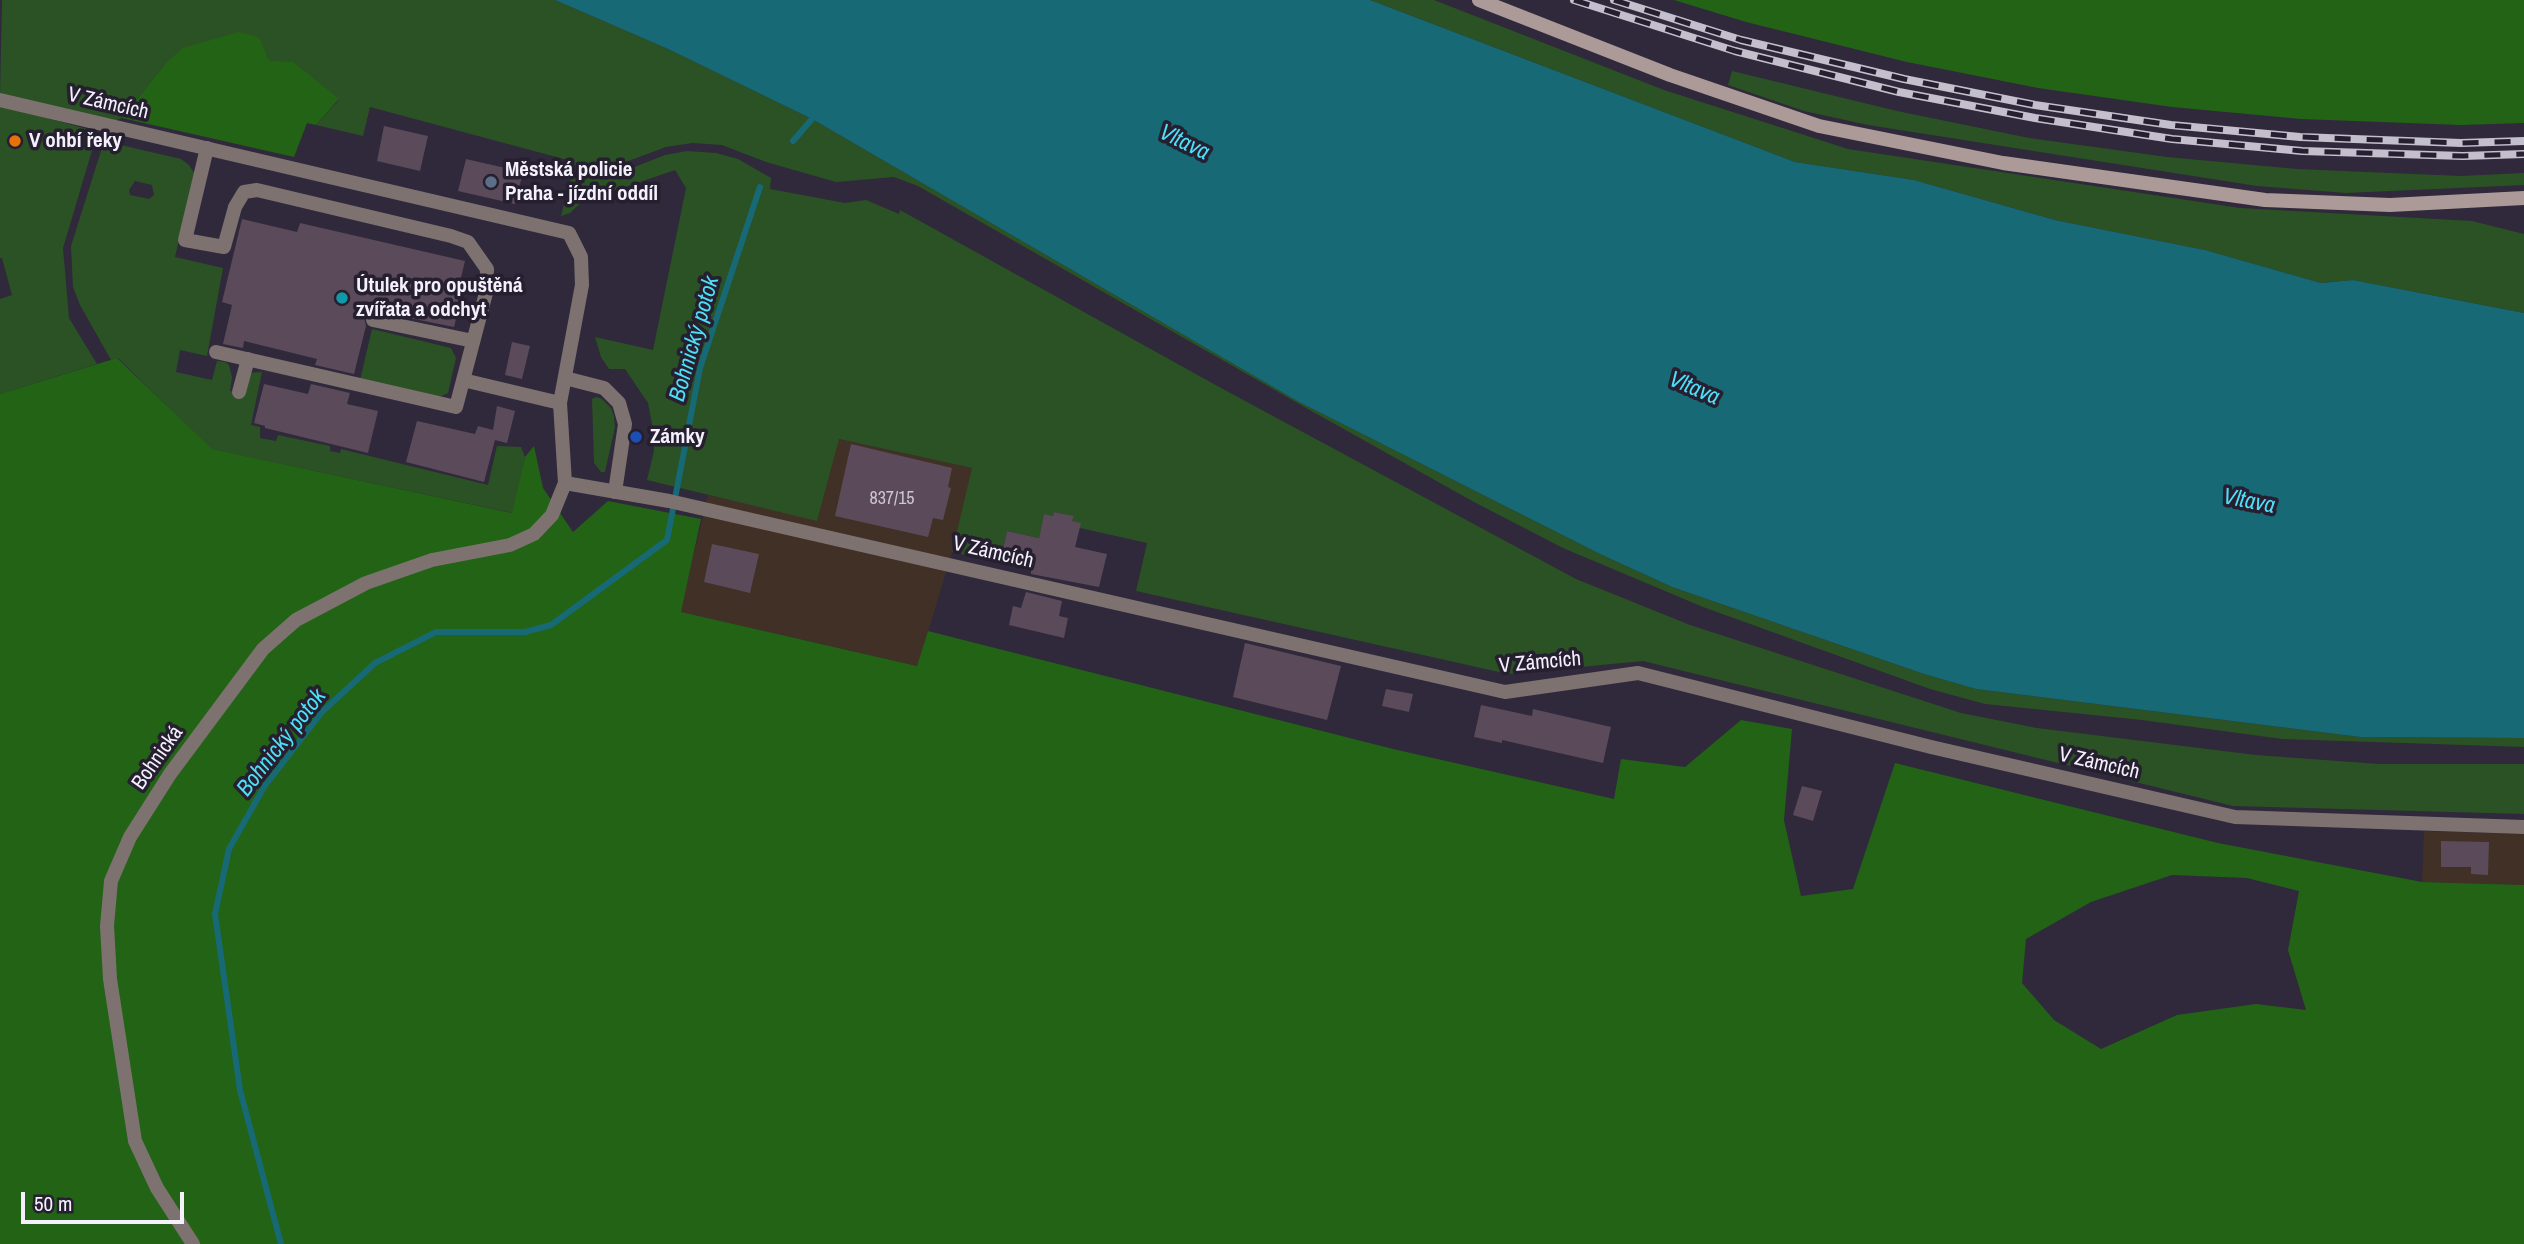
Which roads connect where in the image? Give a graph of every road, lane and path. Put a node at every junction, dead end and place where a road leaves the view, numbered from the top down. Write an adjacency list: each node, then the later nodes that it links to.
1 (1479, 0): 4 (main road)
2 (0, 100): 3 (street, V Zámcích)
3 (207, 148): 6 (street); 9 (street, V Zámcích)
4 (2524, 198)
5 (373, 320): 6 (street)
6 (474, 341): 10 (street)
7 (216, 352): 8 (street)
8 (248, 359): 10 (street); 11 (street)
9 (565, 378): 12 (street); 14 (street)
10 (463, 380): 12 (street)
11 (239, 392)
12 (560, 403): 13 (street)
13 (565, 483): 14 (street, V Zámcích); 16 (street, Bohnická)
14 (615, 492): 15 (street, V Zámcích)
15 (2524, 827)
16 (194, 1244)

